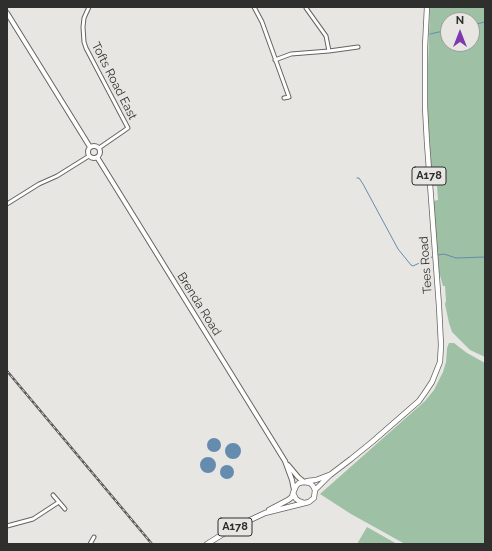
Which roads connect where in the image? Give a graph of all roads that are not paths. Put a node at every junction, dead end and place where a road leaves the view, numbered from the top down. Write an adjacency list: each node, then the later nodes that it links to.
1 (89, 7): 11 (street, Tofts Road East)
2 (254, 7): 8 (street)
3 (427, 7): 16 (main road, Tees Road / A178)
4 (306, 8): 7 (street)
5 (7, 13): 10 (main road)
6 (358, 47): 7 (street)
7 (329, 51): 8 (street)
8 (276, 60): 9 (street)
9 (284, 98)
10 (90, 147): 11 (main road); 12 (main road)
11 (99, 148): 13 (main road)
12 (89, 156): 13 (main road); 14 (street)
13 (97, 157): 15 (main road, Brenda Road)
14 (7, 204)
15 (285, 461): 17 (main road, Brenda Road); 19 (main road, Brenda Road)
16 (330, 475): 17 (main road, Tees Road / A178); 18 (main road, Tees Road / A178)
17 (305, 482): 18 (main road); 19 (main road, A178)
18 (315, 490): 22 (main road, A178)
19 (294, 492): 22 (main road); 24 (main road, A178)
20 (53, 495): 21 (street)
21 (59, 502): 23 (street); 25 (street)
22 (304, 503): 24 (main road, A178)
23 (65, 510)
24 (265, 513): 28 (main road, A178)
25 (7, 526)
26 (94, 538): 27 (street)
27 (90, 544)
28 (207, 544)

